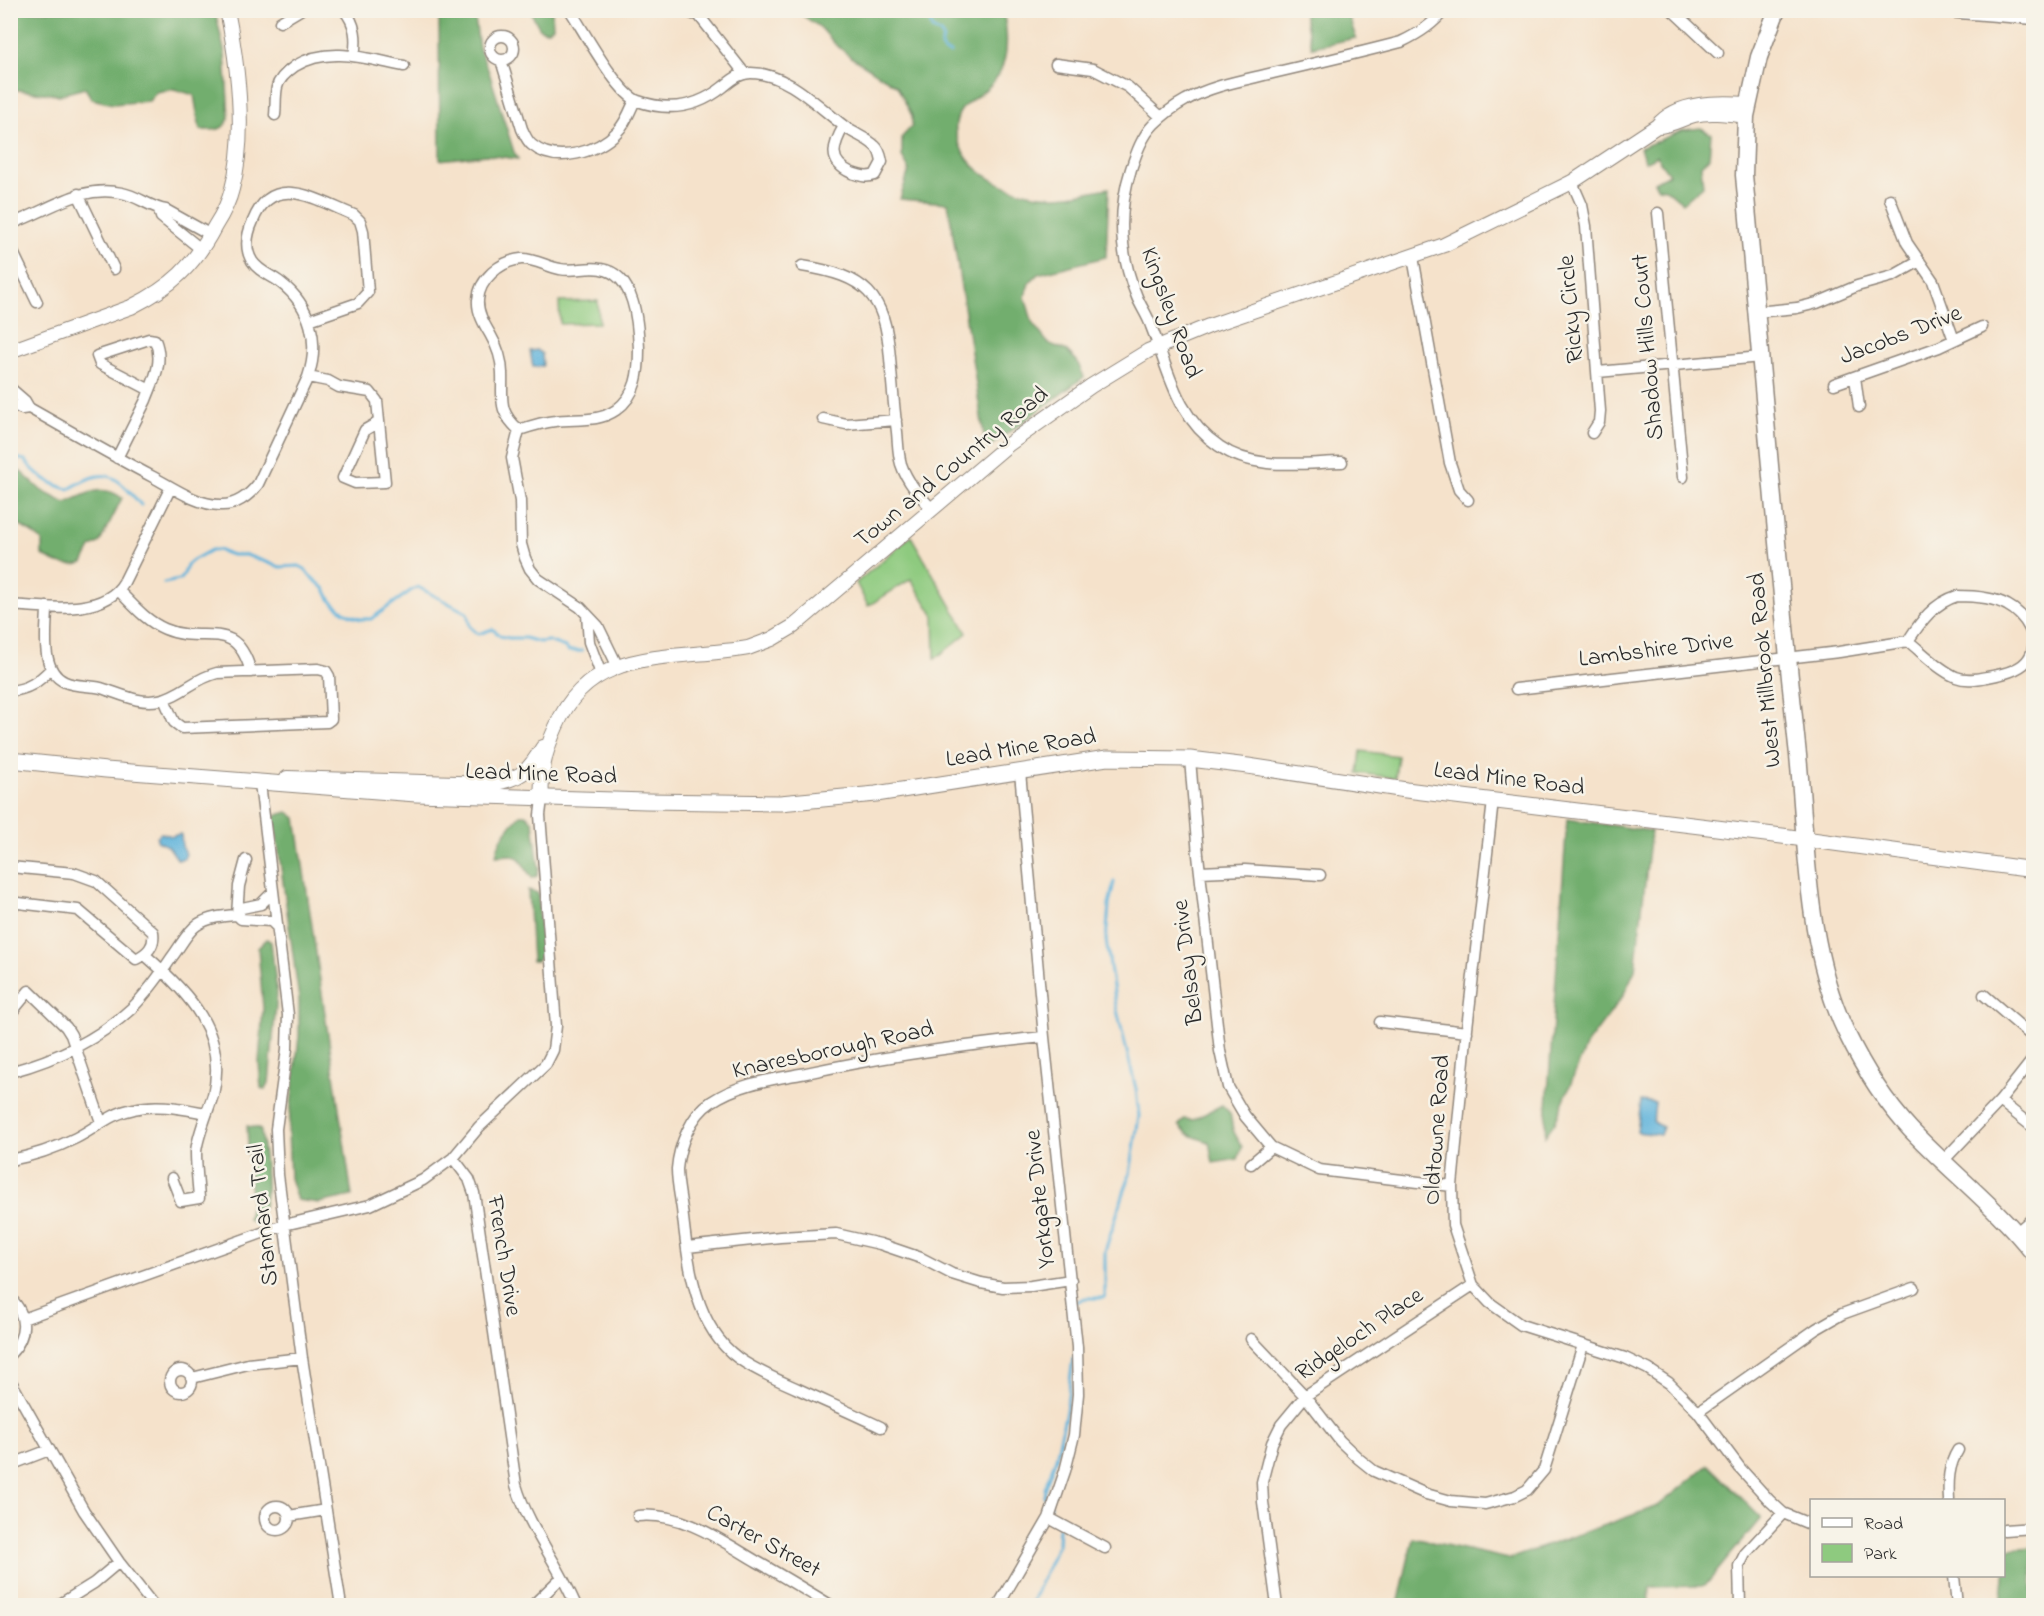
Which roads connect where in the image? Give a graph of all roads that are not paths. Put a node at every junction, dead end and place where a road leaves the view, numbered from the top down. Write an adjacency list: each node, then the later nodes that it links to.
1 (227, 10): 32 (street)
2 (300, 10): 12 (street)
3 (344, 10): 14 (street)
4 (570, 10): 21 (street)
5 (682, 10): 10 (street)
6 (1444, 10): 24 (street, Kingsley Road)
7 (1672, 10): 13 (street)
8 (1777, 10): 22 (main road, West Millbrook Road)
9 (1922, 10): 11 (street)
10 (698, 12): 20 (street)
11 (2034, 19)
12 (280, 22)
13 (1718, 53)
14 (354, 56): 18 (street); 23 (street)
15 (2034, 58): 19 (street)
16 (501, 60): 21 (street)
17 (1056, 64): 24 (street)
18 (404, 66)
19 (2034, 72)
20 (745, 74): 21 (street); 25 (street)
21 (635, 100)
22 (1748, 110): 26 (street, Town and Country Road); 40 (main road, West Millbrook Road)
23 (275, 115)
24 (1161, 117): 44 (street, Kingsley Road)
25 (844, 126): 25 (street)
26 (1572, 182): 35 (street, Town and Country Road); 48 (street, Ricky Circle)
27 (78, 194): 29 (street); 31 (street); 38 (street)
28 (1890, 199): 36 (street)
29 (159, 209): 32 (street); 34 (street)
30 (1658, 213): 47 (street, Shadow Hills Court)
31 (10, 224)
32 (211, 235): 34 (street)
33 (10, 246): 39 (street)
34 (202, 250): 45 (street)
35 (1413, 257): 44 (street, Town and Country Road); 66 (street)
36 (1918, 262): 40 (street); 43 (street)
37 (802, 267): 58 (street)
38 (114, 269)
39 (37, 302)
40 (1756, 312): 46 (main road, West Millbrook Road)
41 (309, 320): 41 (street); 49 (street)
42 (1982, 327): 43 (street, Jacobs Drive)
43 (1954, 340): 50 (street, Jacobs Drive)
44 (1158, 346): 63 (street, Kingsley Road); 67 (street, Town and Country Road)
45 (10, 351)
46 (1761, 357): 47 (street); 73 (main road, West Millbrook Road)
47 (1671, 365): 48 (street); 64 (street, Shadow Hills Court)
48 (1598, 372): 61 (street, Ricky Circle)
49 (308, 377): 59 (street); 65 (street)
50 (1855, 377): 51 (street, Jacobs Drive); 55 (street)
51 (1834, 384)
52 (10, 388): 56 (street)
53 (150, 390): 53 (street); 62 (street)
54 (10, 404): 56 (street)
55 (1859, 407)
56 (28, 408): 62 (street)
57 (823, 419): 58 (street)
58 (896, 420): 67 (street)
59 (379, 422): 59 (street)
60 (519, 430): 60 (street); 71 (street)
61 (1592, 433)
62 (117, 458): 65 (street)
63 (1342, 462)
64 (1683, 477)
65 (171, 487): 68 (street)
66 (1468, 500)
67 (932, 509): 74 (street, Town and Country Road)
68 (119, 591): 70 (street); 76 (street)
69 (10, 605): 70 (street)
70 (47, 607): 75 (street)
71 (587, 615): 74 (street); 77 (street)
72 (1908, 641): 72 (street); 73 (street, Lambshire Drive)
73 (1788, 657): 78 (street, Lambshire Drive); 89 (main road, West Millbrook Road)
74 (618, 667): 77 (street, Town and Country Road)
75 (51, 669): 79 (street); 80 (street)
76 (251, 672): 80 (street); 80 (street)
77 (601, 674): 81 (street, Town and Country Road)
78 (1516, 689)
79 (10, 691)
80 (164, 699)
81 (557, 724): 85 (street); 87 (street, Town and Country Road)
82 (1190, 759): 84 (main road, Lead Mine Road); 88 (main road, Lead Mine Road); 93 (street, Belsay Drive)
83 (10, 760): 85 (main road, Lead Mine Road)
84 (1020, 772): 87 (main road, Lead Mine Road); 105 (street, Yorkgate Drive)
85 (228, 780): 86 (main road, Lead Mine Road)
86 (260, 783): 87 (main road, Lead Mine Road); 95 (street, Stannard Trail)
87 (542, 799): 115 (street)
88 (1493, 801): 89 (main road, Lead Mine Road); 104 (street, Oldtowne Road)
89 (1806, 839): 92 (main road, Lead Mine Road); 117 (main road, West Millbrook Road)
90 (246, 860): 97 (street)
91 (10, 867): 99 (street)
92 (2034, 870)
93 (1200, 872): 94 (street); 114 (street, Belsay Drive)
94 (1320, 875)
95 (272, 893): 97 (street); 98 (street, Stannard Trail)
96 (10, 902): 99 (street)
97 (237, 915): 98 (street); 100 (street)
98 (277, 927): 122 (street, Stannard Trail)
99 (145, 955): 100 (street)
100 (163, 971): 107 (street); 111 (street)
101 (1984, 994): 106 (street)
102 (10, 1014): 107 (street)
103 (1380, 1022): 104 (street)
104 (1467, 1032): 120 (street, Oldtowne Road)
105 (1044, 1036): 124 (street, Knaresborough Road); 126 (street, Yorkgate Drive)
106 (2034, 1038)
107 (76, 1047): 109 (street); 112 (street)
108 (2034, 1058): 110 (street)
109 (10, 1072)
110 (2000, 1101): 113 (street); 117 (street)
111 (207, 1113): 112 (street); 119 (street)
112 (100, 1122): 116 (street)
113 (2034, 1128)
114 (1271, 1147): 118 (street); 120 (street, Belsay Drive)
115 (453, 1158): 122 (street); 155 (street, French Drive)
116 (10, 1160)
117 (1943, 1161): 123 (main road, West Millbrook Road)
118 (1251, 1164)
119 (172, 1178)
120 (1452, 1186): 127 (street, Oldtowne Road)
121 (2034, 1217): 123 (street)
122 (284, 1225): 130 (street); 134 (street, Stannard Trail)
123 (2017, 1232): 125 (main road, West Millbrook Road)
124 (687, 1247): 126 (street); 139 (street, Knaresborough Road)
125 (2034, 1254)
126 (1071, 1280): 148 (street, Yorkgate Drive)
127 (1473, 1285): 132 (street, Oldtowne Road); 137 (street, Ridgeloch Place)
128 (1914, 1288): 138 (street)
129 (10, 1299): 130 (street)
130 (23, 1319): 133 (street)
131 (1251, 1339): 137 (street)
132 (1582, 1345): 137 (street); 138 (street, Oldtowne Road)
133 (10, 1354)
134 (302, 1358): 135 (street); 144 (street, Stannard Trail)
135 (192, 1378)
136 (10, 1380): 140 (street)
137 (1305, 1396): 163 (street, Ridgeloch Place)
138 (1698, 1412): 145 (street, Oldtowne Road)
139 (881, 1427)
140 (49, 1450): 142 (street); 153 (street)
141 (1958, 1450): 143 (street)
142 (10, 1465)
143 (1949, 1499)
144 (326, 1510): 146 (street); 158 (street, Stannard Trail)
145 (1783, 1513): 149 (street, Oldtowne Road); 164 (street)
146 (289, 1516)
147 (638, 1516): 161 (street, Carter Street)
148 (1048, 1518): 152 (street); 162 (street, Yorkgate Drive)
149 (1810, 1524)
150 (2034, 1528): 151 (street)
151 (2005, 1530)
152 (1105, 1548)
153 (119, 1562): 156 (street); 157 (street)
154 (1954, 1577): 165 (street)
155 (561, 1578): 159 (street); 160 (street, French Drive)
156 (57, 1605)
157 (154, 1605)
158 (341, 1605)
159 (532, 1605)
160 (576, 1605)
161 (832, 1605)
162 (998, 1605)
163 (1277, 1605)
164 (1740, 1605)
165 (1957, 1605)

